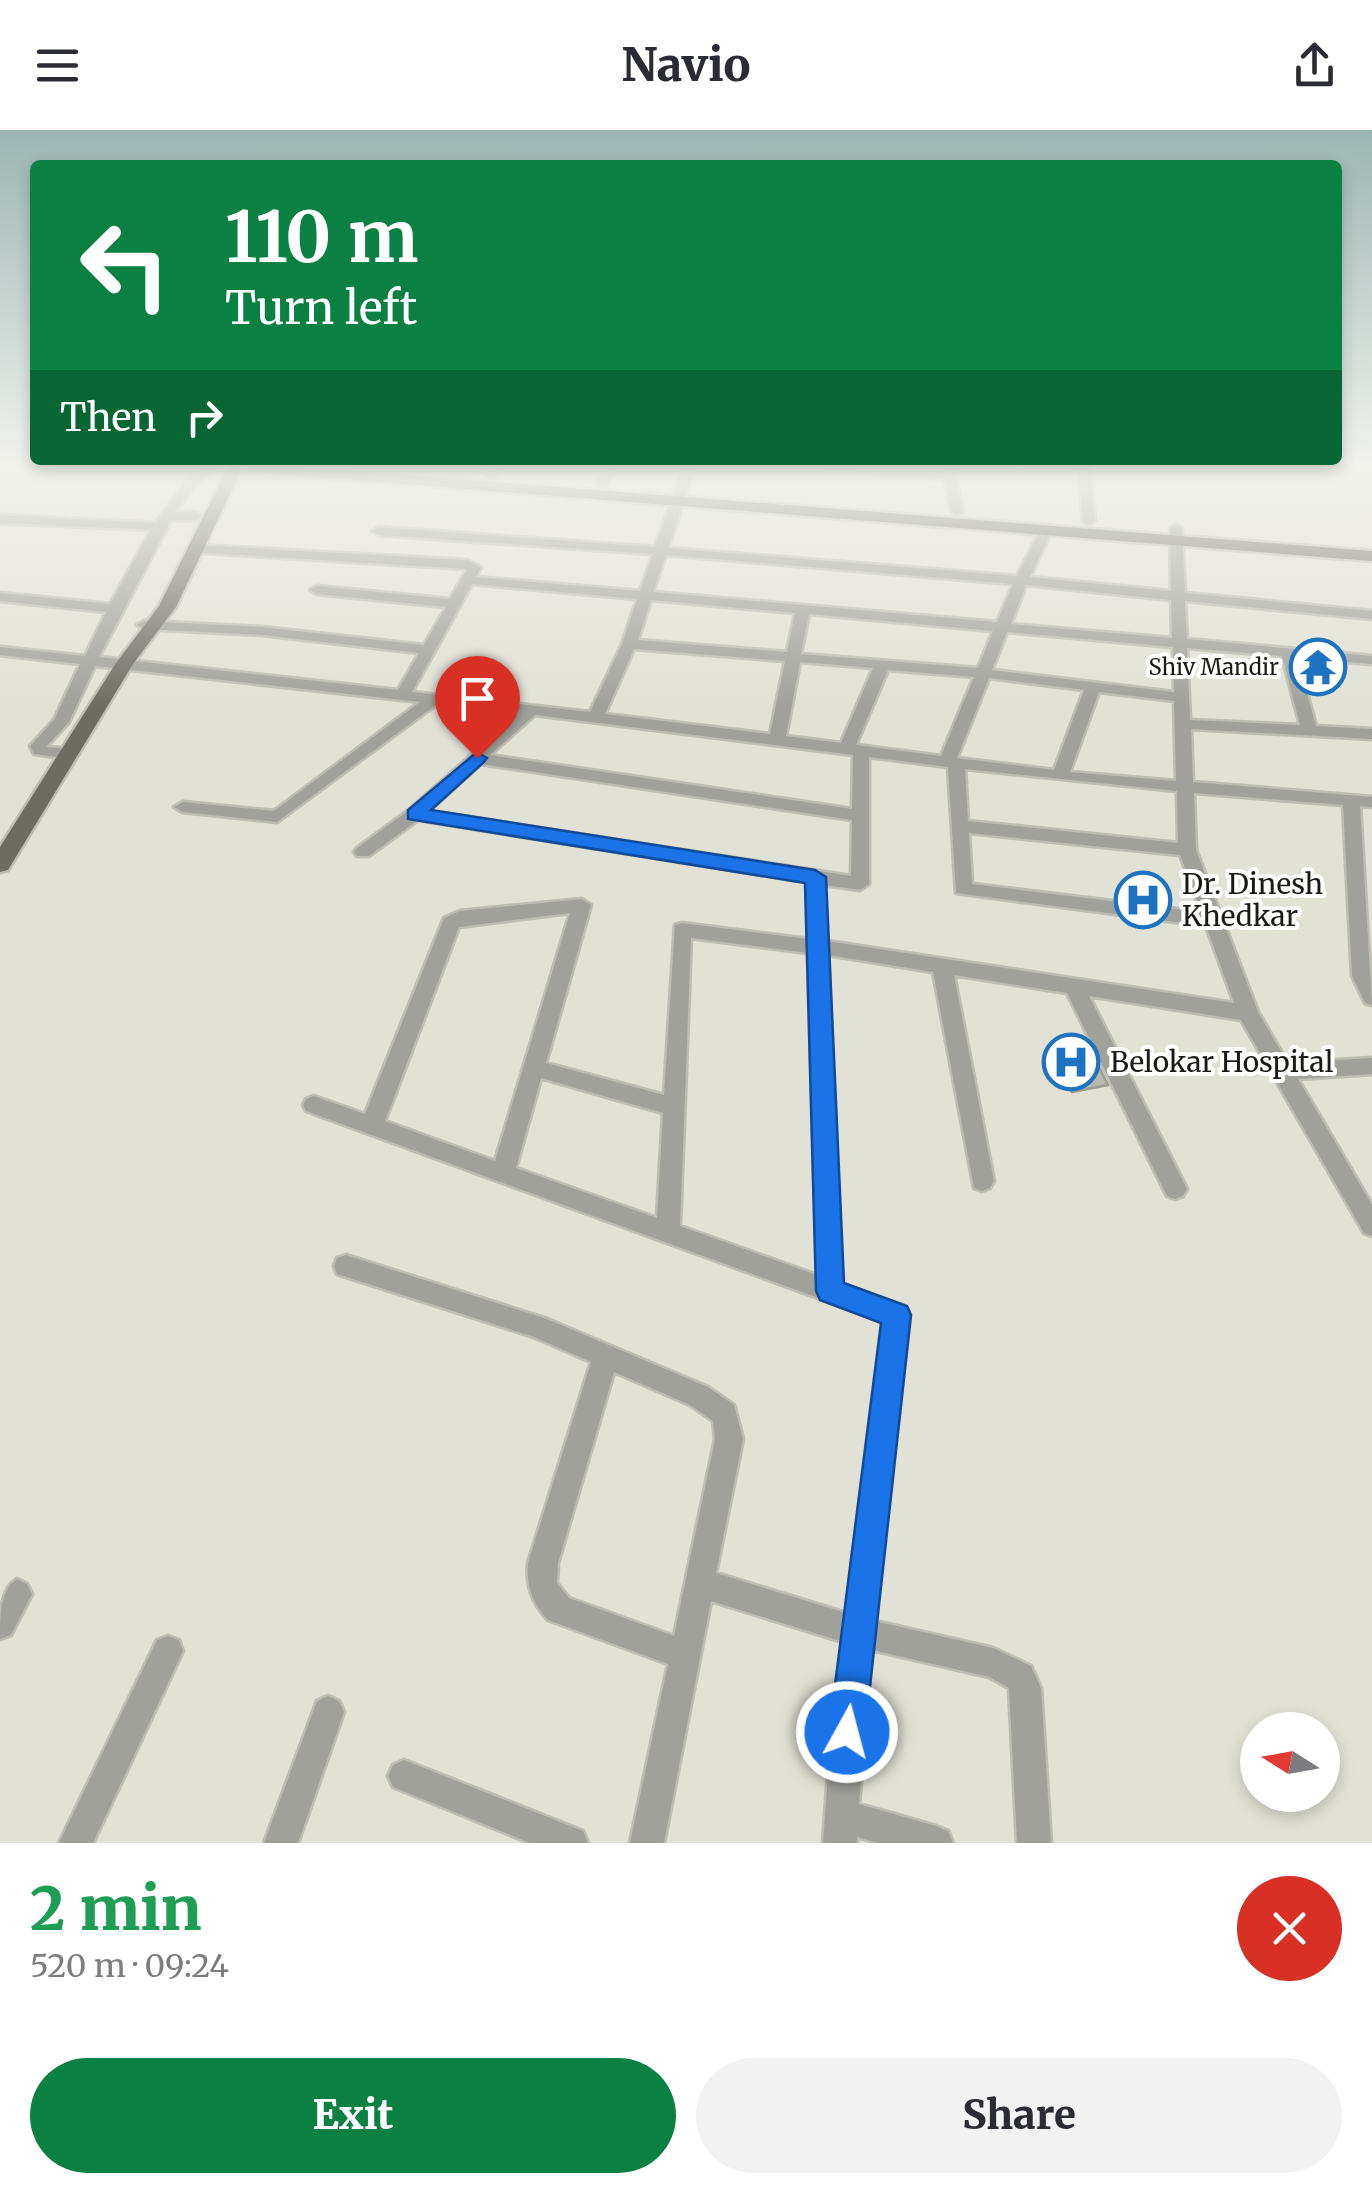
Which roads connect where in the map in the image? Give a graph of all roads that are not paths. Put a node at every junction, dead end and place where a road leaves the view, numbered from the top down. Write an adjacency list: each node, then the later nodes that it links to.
1 (150, 547): 18 (street)
2 (182, 547): 22 (main road)
3 (601, 547): 9 (street)
4 (662, 547): 9 (street)
5 (1038, 547): 12 (street)
6 (1177, 547): 16 (street)
7 (1292, 547): 10 (main road)
8 (196, 549): 11 (street); 22 (main road)
9 (661, 551): 12 (street); 15 (street)
10 (1372, 556)
11 (468, 580): 15 (street); 17 (street)
12 (1021, 581): 16 (street); 21 (street)
13 (317, 590): 17 (street)
14 (0, 596): 18 (street)
15 (645, 597): 19 (street); 24 (street)
16 (1177, 597): 20 (street); 23 (street)
17 (453, 604): 25 (street)
18 (118, 608): 30 (street)
19 (803, 608): 21 (street); 28 (street)
20 (1372, 614)
21 (1004, 624): 23 (street); 33 (street)
22 (146, 630): 25 (street); 31 (main road)
23 (1179, 642): 27 (street); 36 (street)
24 (629, 644): 28 (street); 39 (street)
25 (428, 650): 35 (street)
26 (0, 651): 30 (street)
27 (1288, 652): 29 (street); 41 (street)
28 (793, 657): 32 (street); 43 (street)
29 (1372, 660)
30 (90, 661): 31 (street); 45 (street)
31 (125, 662): 35 (street); 45 (main road)
32 (882, 665): 33 (street); 44 (street)
33 (983, 673): 34 (street); 47 (street)
34 (1093, 686): 36 (street); 48 (street)
35 (402, 696): 37 (street)
36 (1182, 697): 40 (street)
37 (434, 699): 38 (street); 52 (street)
38 (531, 710): 39 (street); 46 (street)
39 (595, 718): 43 (street)
40 (1181, 724): 41 (street); 49 (street)
41 (1309, 730): 42 (street)
42 (1372, 734)
43 (776, 741): 44 (street)
44 (853, 751): 47 (street); 54 (street)
45 (71, 754): 58 (main road)
46 (477, 758): 53 (street); 54 (street)
47 (952, 763): 48 (street); 55 (street)
48 (1060, 776): 49 (street)
49 (1185, 788): 50 (street); 56 (street)
50 (1350, 801): 51 (street); 64 (street)
51 (1372, 802)
52 (183, 807)
53 (415, 814): 57 (street); 59 (street)
54 (860, 816): 59 (street)
55 (960, 826): 56 (street); 60 (street)
56 (1187, 850): 60 (street)
57 (364, 852)
58 (6, 856)
59 (815, 891): 61 (street)
60 (1214, 920): 65 (street)
61 (818, 947): 62 (street); 70 (street); 78 (street)
62 (942, 966): 63 (street); 73 (street)
63 (1074, 986): 65 (street); 74 (street)
64 (1372, 998)
65 (1248, 1013): 68 (street)
66 (1372, 1066): 68 (street)
67 (535, 1068): 70 (street); 71 (street); 72 (street)
68 (1282, 1072): 75 (street)
69 (314, 1105): 71 (street)
70 (674, 1107): 76 (street)
71 (372, 1126): 72 (street)
72 (503, 1172): 76 (street)
73 (982, 1181)
74 (1175, 1189)
75 (1372, 1226)
76 (668, 1232): 78 (street)
77 (346, 1266): 79 (street)
78 (830, 1291): 83 (street)
79 (606, 1356): 80 (street); 85 (street)
80 (701, 1583): 83 (street); 85 (street)
81 (17, 1594): 82 (street)
82 (0, 1624)
83 (860, 1632): 88 (street); 94 (street)
84 (168, 1651): 89 (street)
85 (686, 1656): 92 (street)
86 (328, 1712): 90 (street)
87 (404, 1776): 91 (street)
88 (841, 1829): 93 (street)
89 (76, 1843)
90 (281, 1843)
91 (571, 1843)
92 (648, 1843)
93 (936, 1843)
94 (1034, 1843)

